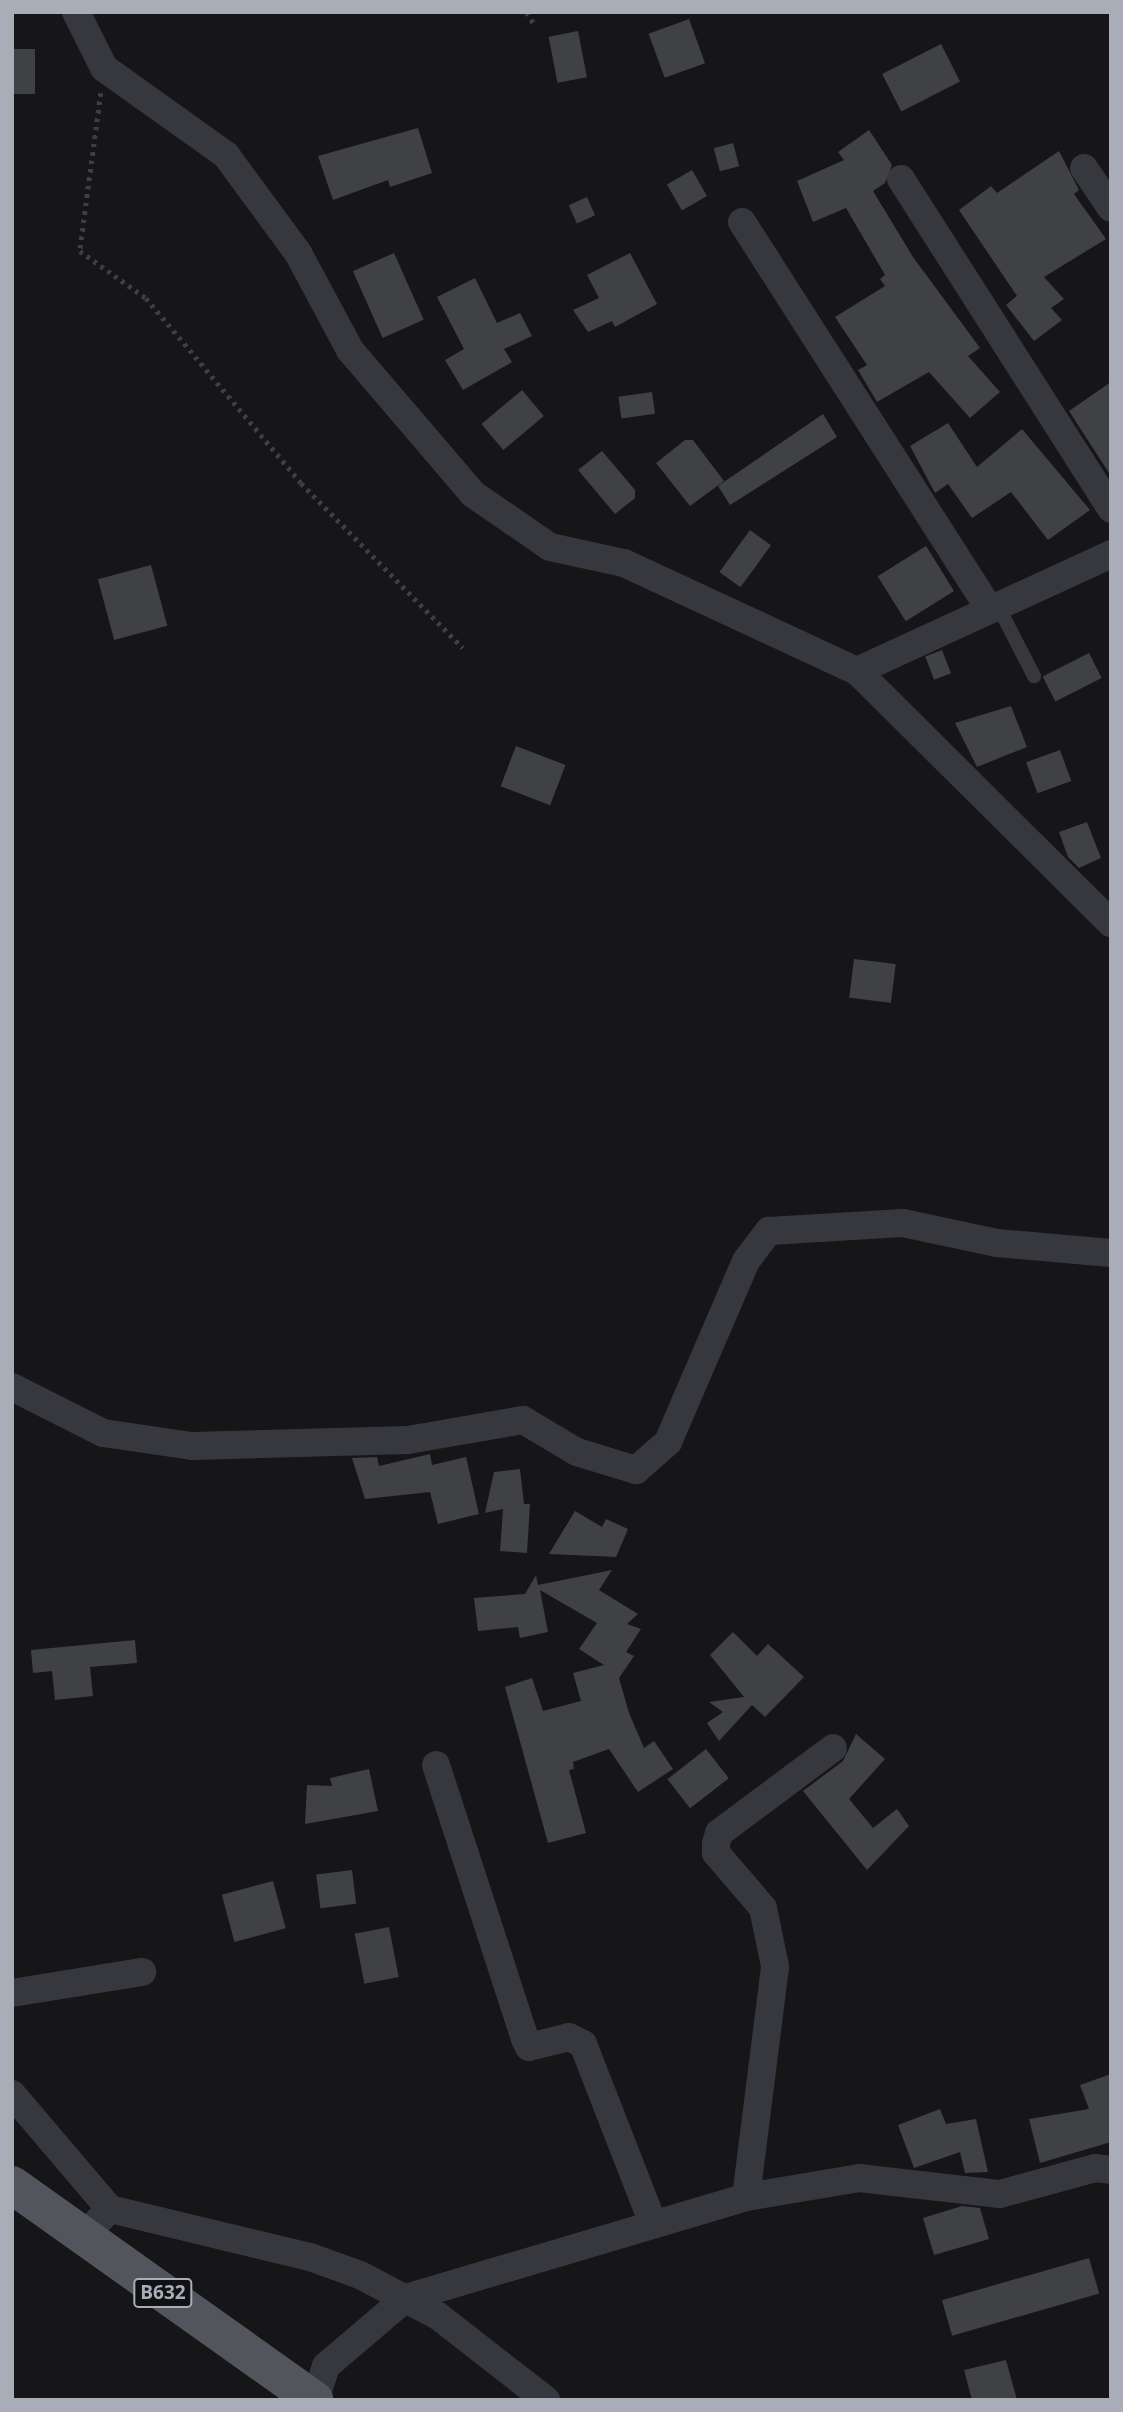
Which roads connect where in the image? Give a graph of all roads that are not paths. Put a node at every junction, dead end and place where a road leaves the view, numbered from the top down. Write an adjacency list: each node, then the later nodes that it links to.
1 (76, 12): 9 (street)
2 (1084, 168): 4 (street)
3 (901, 179): 6 (street)
4 (1111, 208)
5 (742, 222): 8 (street)
6 (1111, 509)
7 (1111, 554): 8 (street)
8 (994, 608): 9 (street); 10 (lane)
9 (857, 671): 11 (street)
10 (1034, 676)
11 (1111, 923)
12 (1111, 1253): 13 (street)
13 (12, 1387)
14 (833, 1748): 21 (street)
15 (436, 1765): 23 (street)
16 (142, 1972): 17 (street)
17 (12, 1993)
18 (12, 2094): 22 (street)
19 (1111, 2170): 21 (street)
20 (12, 2185): 24 (main road, B632)
21 (746, 2197): 23 (street)
22 (110, 2209): 24 (street); 25 (street)
23 (653, 2224): 25 (street)
24 (84, 2237): 26 (main road, B632)
25 (406, 2298): 26 (street); 27 (street)
26 (314, 2400)
27 (546, 2400)

